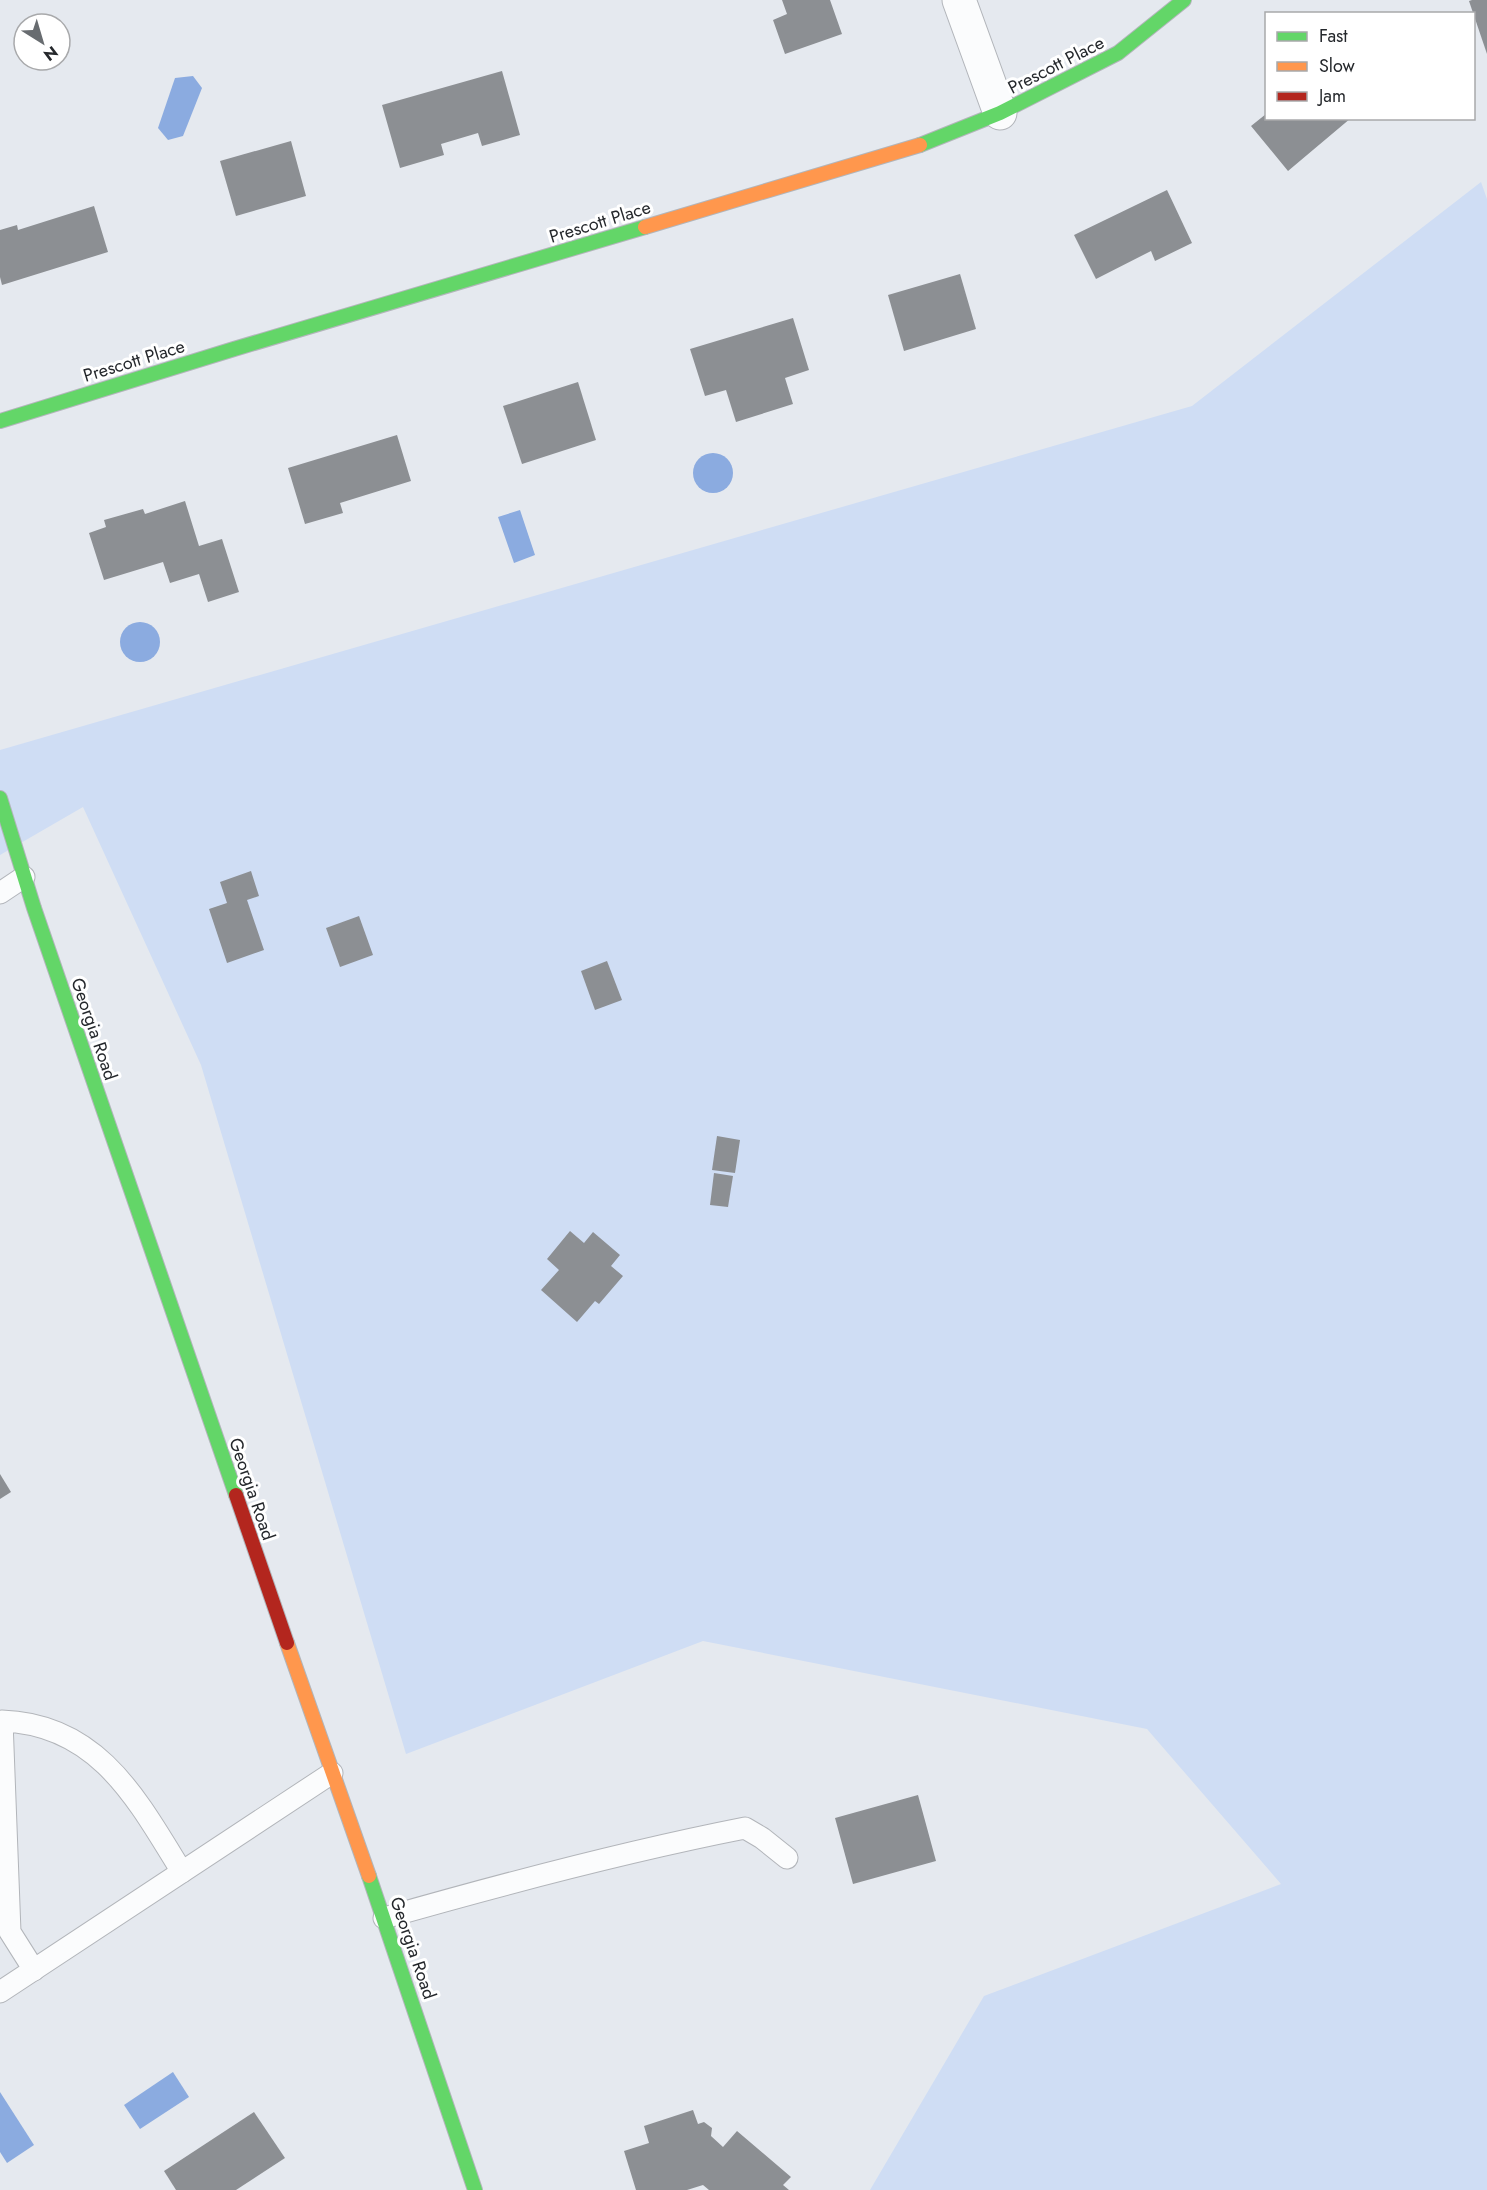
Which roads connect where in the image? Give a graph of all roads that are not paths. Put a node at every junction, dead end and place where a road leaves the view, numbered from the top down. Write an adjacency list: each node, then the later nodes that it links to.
1 (959, 0): 3 (street)
2 (1184, 0): 3 (street, Prescott Place)
3 (1000, 113): 4 (street, Prescott Place)
4 (0, 421)
5 (0, 798): 6 (street, Georgia Road)
6 (24, 877): 7 (lane); 8 (street, Georgia Road)
7 (0, 893)
8 (332, 1773): 10 (lane); 11 (street, Georgia Road)
9 (787, 1858): 11 (lane)
10 (182, 1872): 12 (lane); 12 (lane)
11 (384, 1918): 14 (street, Georgia Road)
12 (34, 1970): 13 (lane)
13 (0, 1992)
14 (475, 2190)

